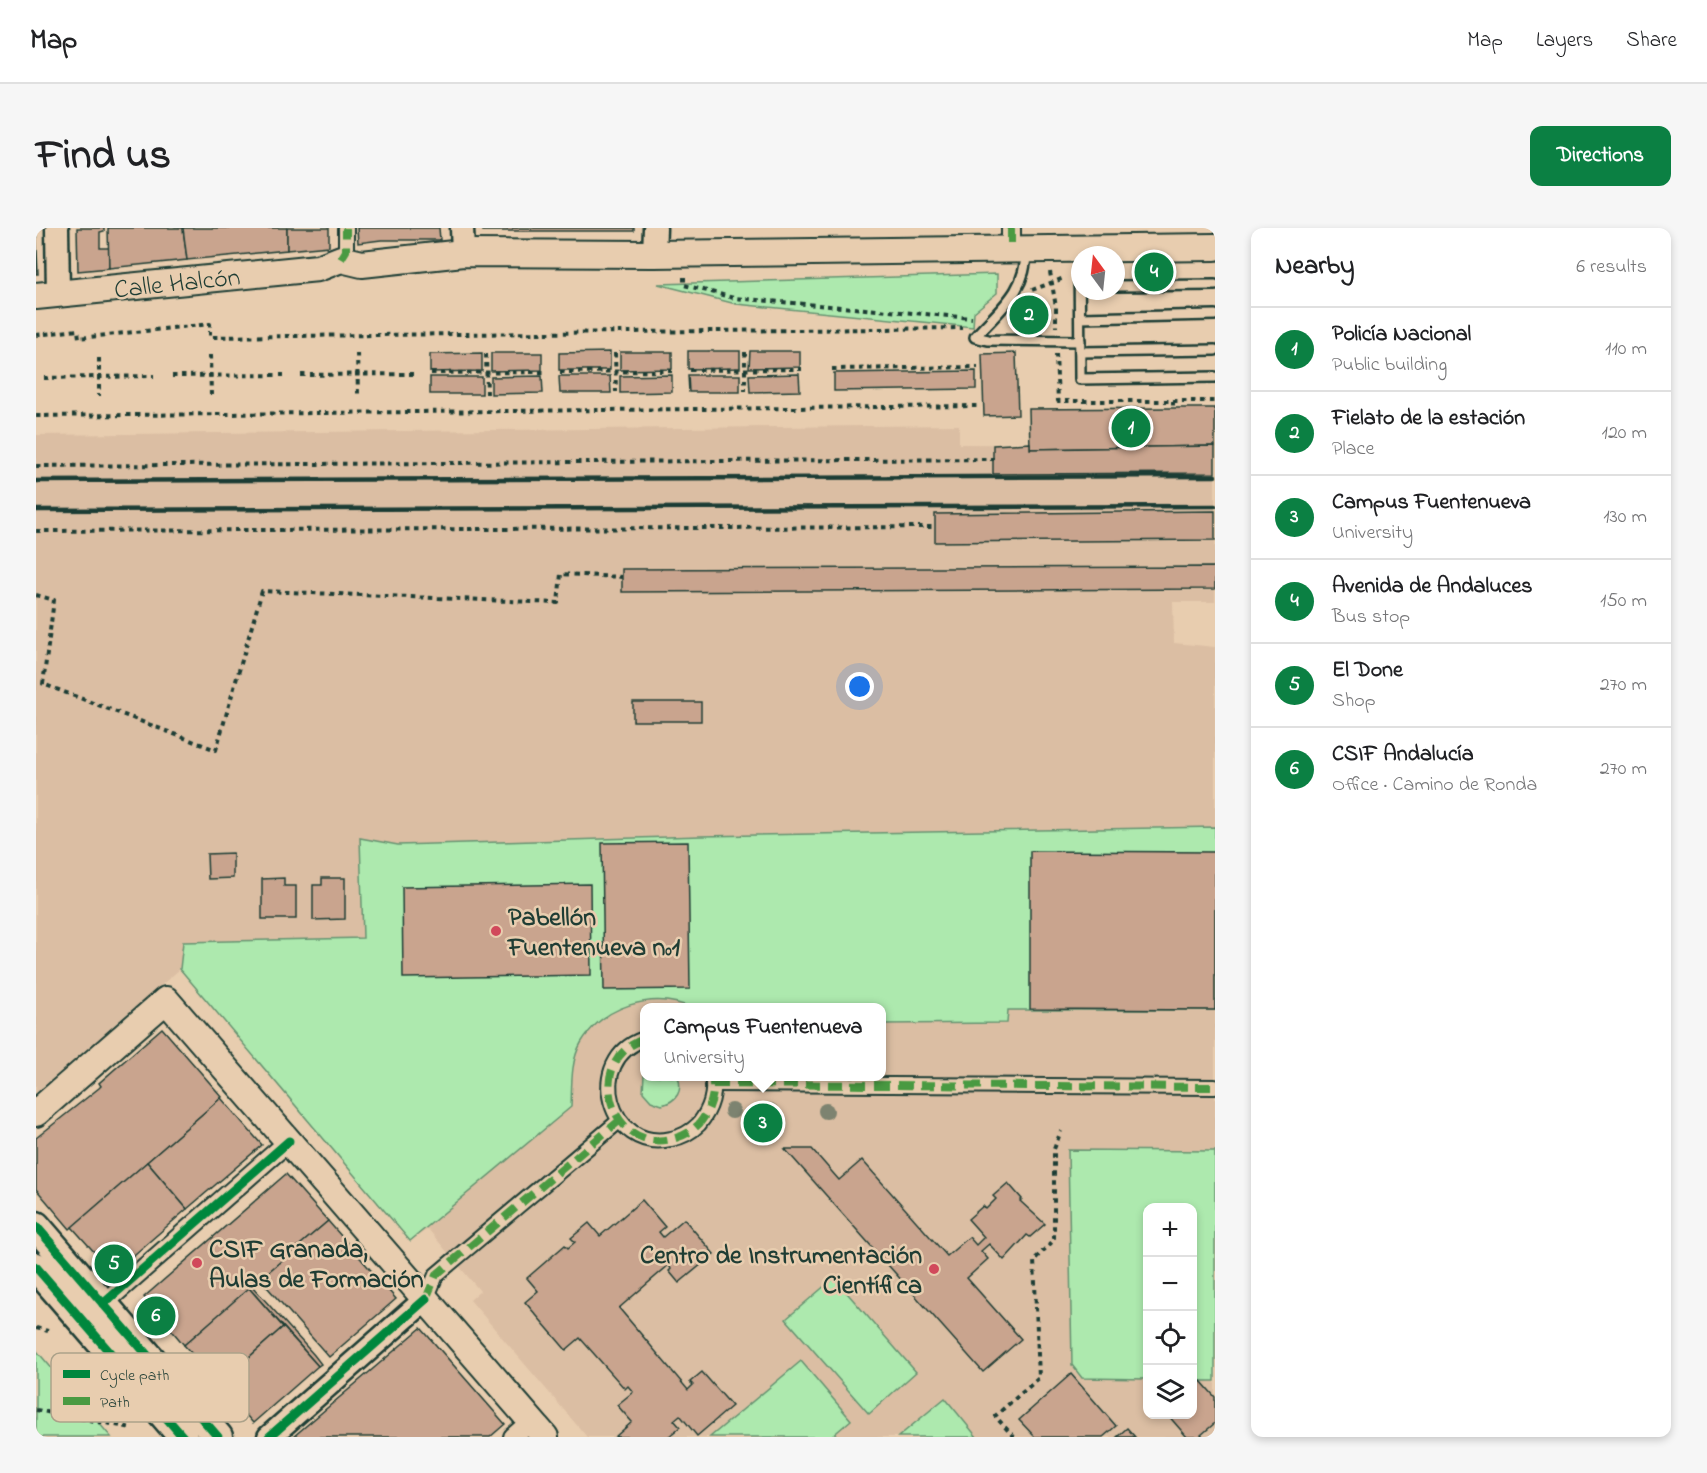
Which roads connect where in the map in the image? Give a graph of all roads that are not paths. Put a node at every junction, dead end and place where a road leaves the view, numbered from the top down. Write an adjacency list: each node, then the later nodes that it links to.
1 (57, 228): 13 (street)
2 (346, 228): 10 (street)
3 (462, 228): 8 (street)
4 (655, 228): 9 (street)
5 (1097, 240): 6 (main road, Calle Halcón); 7 (main road, Calle Halcón)
6 (1016, 241): 9 (main road, Calle Halcón); 17 (lane)
7 (1213, 245)
8 (463, 253): 9 (main road, Calle Halcón); 10 (main road, Calle Halcón)
9 (654, 254)
10 (352, 262): 13 (main road, Calle Halcón)
11 (1215, 285): 12 (lane)
12 (1125, 286)
13 (47, 294)
14 (1080, 300): 16 (lane)
15 (1215, 315): 16 (lane)
16 (1080, 318): 17 (lane)
17 (1080, 340): 19 (lane)
18 (1215, 350): 19 (lane)
19 (1080, 352): 20 (lane)
20 (1215, 377)
21 (640, 1042): 26 (street)
22 (712, 1081): 26 (street)
23 (784, 1081): 24 (street)
24 (1215, 1087)
25 (36, 1113): 27 (main road)
26 (619, 1121): 30 (street)
27 (289, 1141): 30 (main road); 31 (street)
28 (36, 1226): 31 (main road)
29 (36, 1267): 32 (main road)
30 (426, 1299): 36 (main road); 39 (street)
31 (103, 1304): 33 (main road)
32 (110, 1353)
33 (145, 1353)
34 (170, 1422): 37 (main road)
35 (205, 1422): 38 (main road)
36 (529, 1432)
37 (183, 1437)
38 (218, 1437)
39 (269, 1437)

